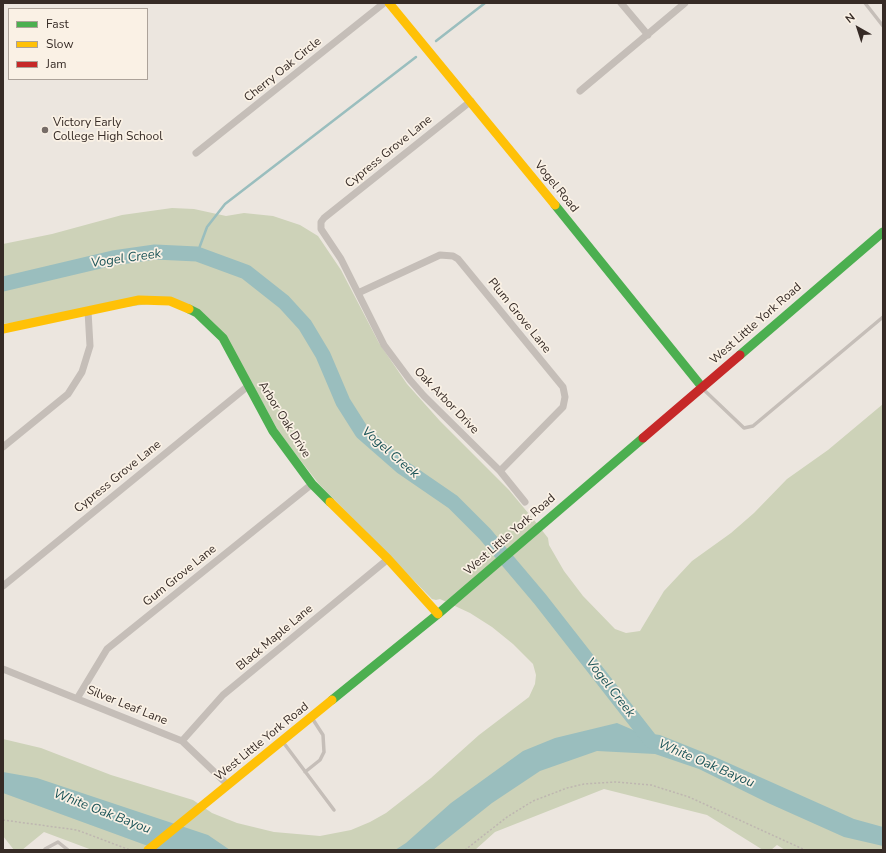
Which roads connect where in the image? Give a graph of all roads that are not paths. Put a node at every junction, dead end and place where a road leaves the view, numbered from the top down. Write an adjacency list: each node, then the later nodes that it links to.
1 (384, 3): 10 (street, Cherry Oak Circle)
2 (389, 3): 9 (street, Vogel Road)
3 (622, 3): 7 (street)
4 (686, 3): 7 (street)
5 (865, 3): 6 (lane)
6 (883, 26)
7 (648, 35): 8 (street)
8 (580, 91)
9 (472, 100): 11 (street, Cypress Grove Lane); 18 (street, Vogel Road)
10 (196, 153)
11 (321, 222): 13 (street, Oak Arbor Drive)
12 (883, 232): 18 (street, West Little York Road)
13 (358, 293): 20 (street, Oak Arbor Drive); 20 (street, Plum Grove Lane)
14 (88, 311): 16 (street, Arbor Oak Drive); 17 (street, Arbor Oak Drive); 19 (street)
15 (883, 317): 18 (lane)
16 (3, 329)
17 (248, 386): 21 (street, Arbor Oak Drive); 24 (street, Cypress Grove Lane)
18 (702, 387): 25 (street, West Little York Road)
19 (3, 447)
20 (500, 471): 22 (street, Oak Arbor Drive)
21 (312, 484): 23 (street, Arbor Oak Drive); 27 (street, Gum Grove Lane)
22 (525, 502)
23 (388, 559): 25 (street, Arbor Oak Drive); 29 (street, Black Maple Lane)
24 (3, 586)
25 (438, 614): 28 (street, West Little York Road)
26 (3, 668): 27 (street, Silver Leaf Lane)
27 (78, 698): 29 (street, Silver Leaf Lane)
28 (311, 718): 30 (street, West Little York Road); 31 (lane)
29 (182, 741): 32 (street, Silver Leaf Lane)
30 (282, 742): 31 (lane); 32 (street, West Little York Road)
31 (306, 772): 33 (lane)
32 (228, 785): 36 (street, West Little York Road)
33 (334, 810)
34 (44, 849): 35 (lane)
35 (68, 850)
36 (148, 850)

